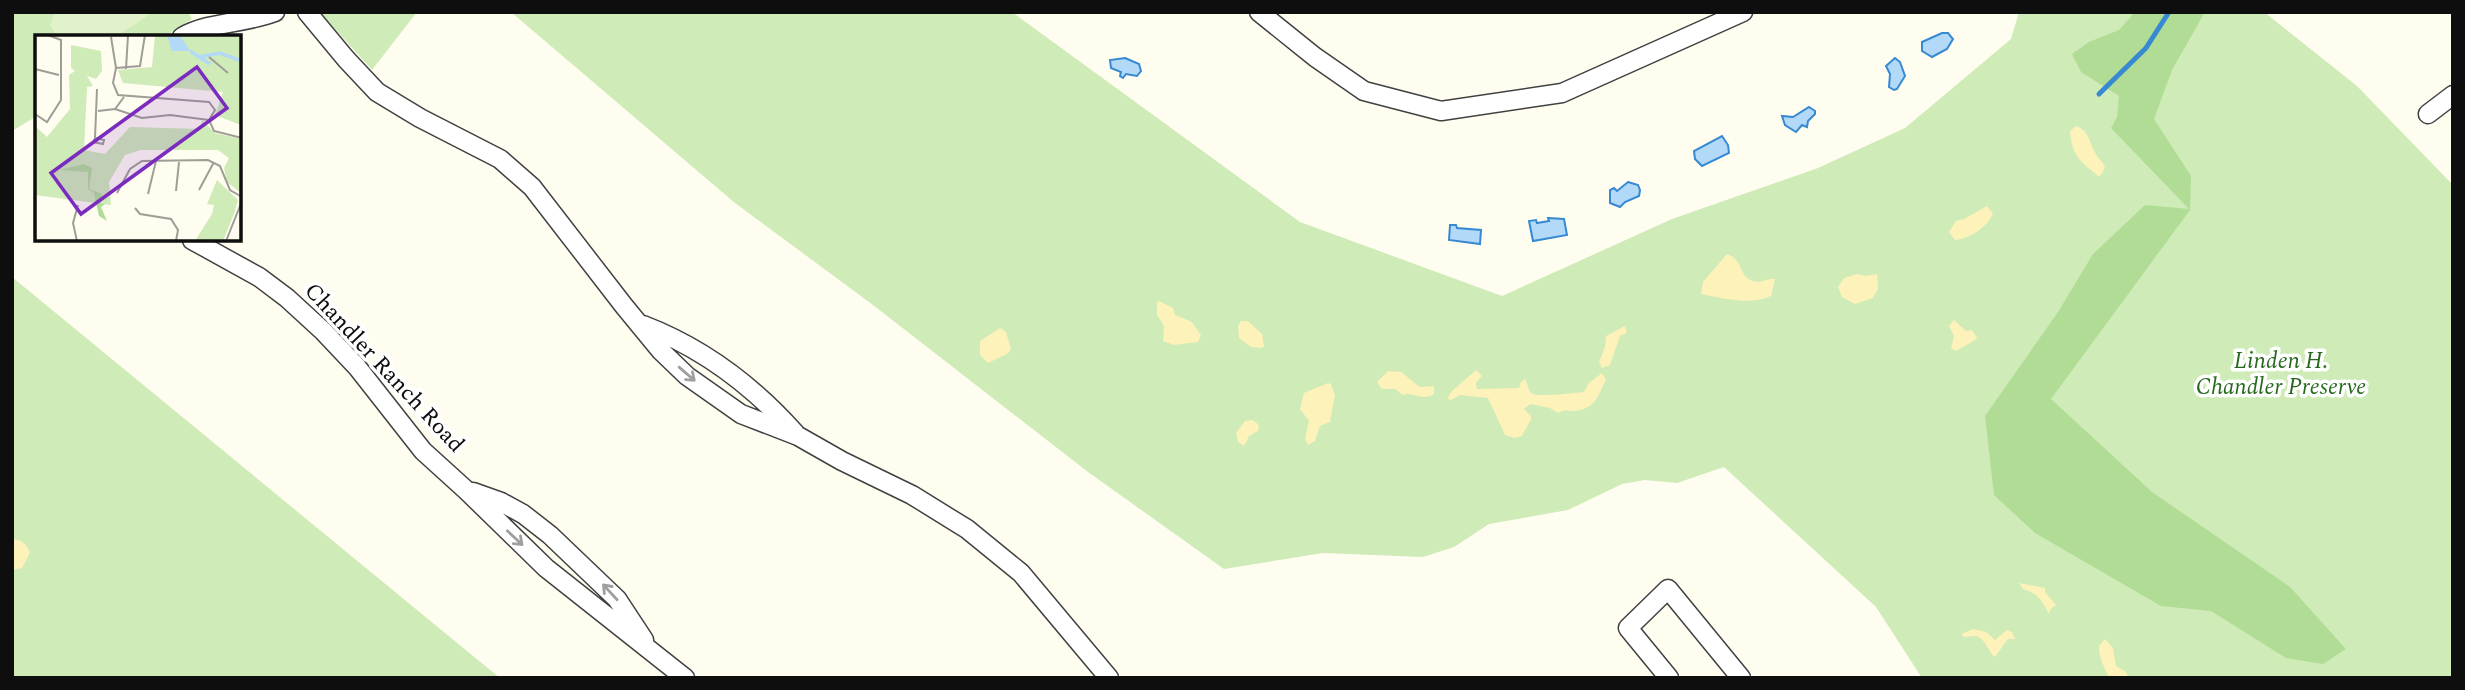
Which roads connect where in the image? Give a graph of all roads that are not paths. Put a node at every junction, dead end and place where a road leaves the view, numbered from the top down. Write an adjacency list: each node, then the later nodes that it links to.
1 (275, 12): 5 (street)
2 (307, 12): 9 (street)
3 (1259, 12): 4 (street)
4 (1743, 12)
5 (187, 35)
6 (2453, 95): 7 (street)
7 (2428, 114)
8 (196, 242): 11 (street, Chandler Ranch Road)
9 (640, 324): 10 (street); 10 (street, one-way to 10)
10 (798, 436): 14 (street)
11 (467, 489): 12 (street, Chandler Ranch Road, one-way to 12); 12 (street, Chandler Ranch Road, one-way to 11)
12 (648, 648): 13 (street, Chandler Ranch Road)
13 (685, 678)
14 (1109, 678)
15 (1669, 678): 16 (street)
16 (1741, 678)

